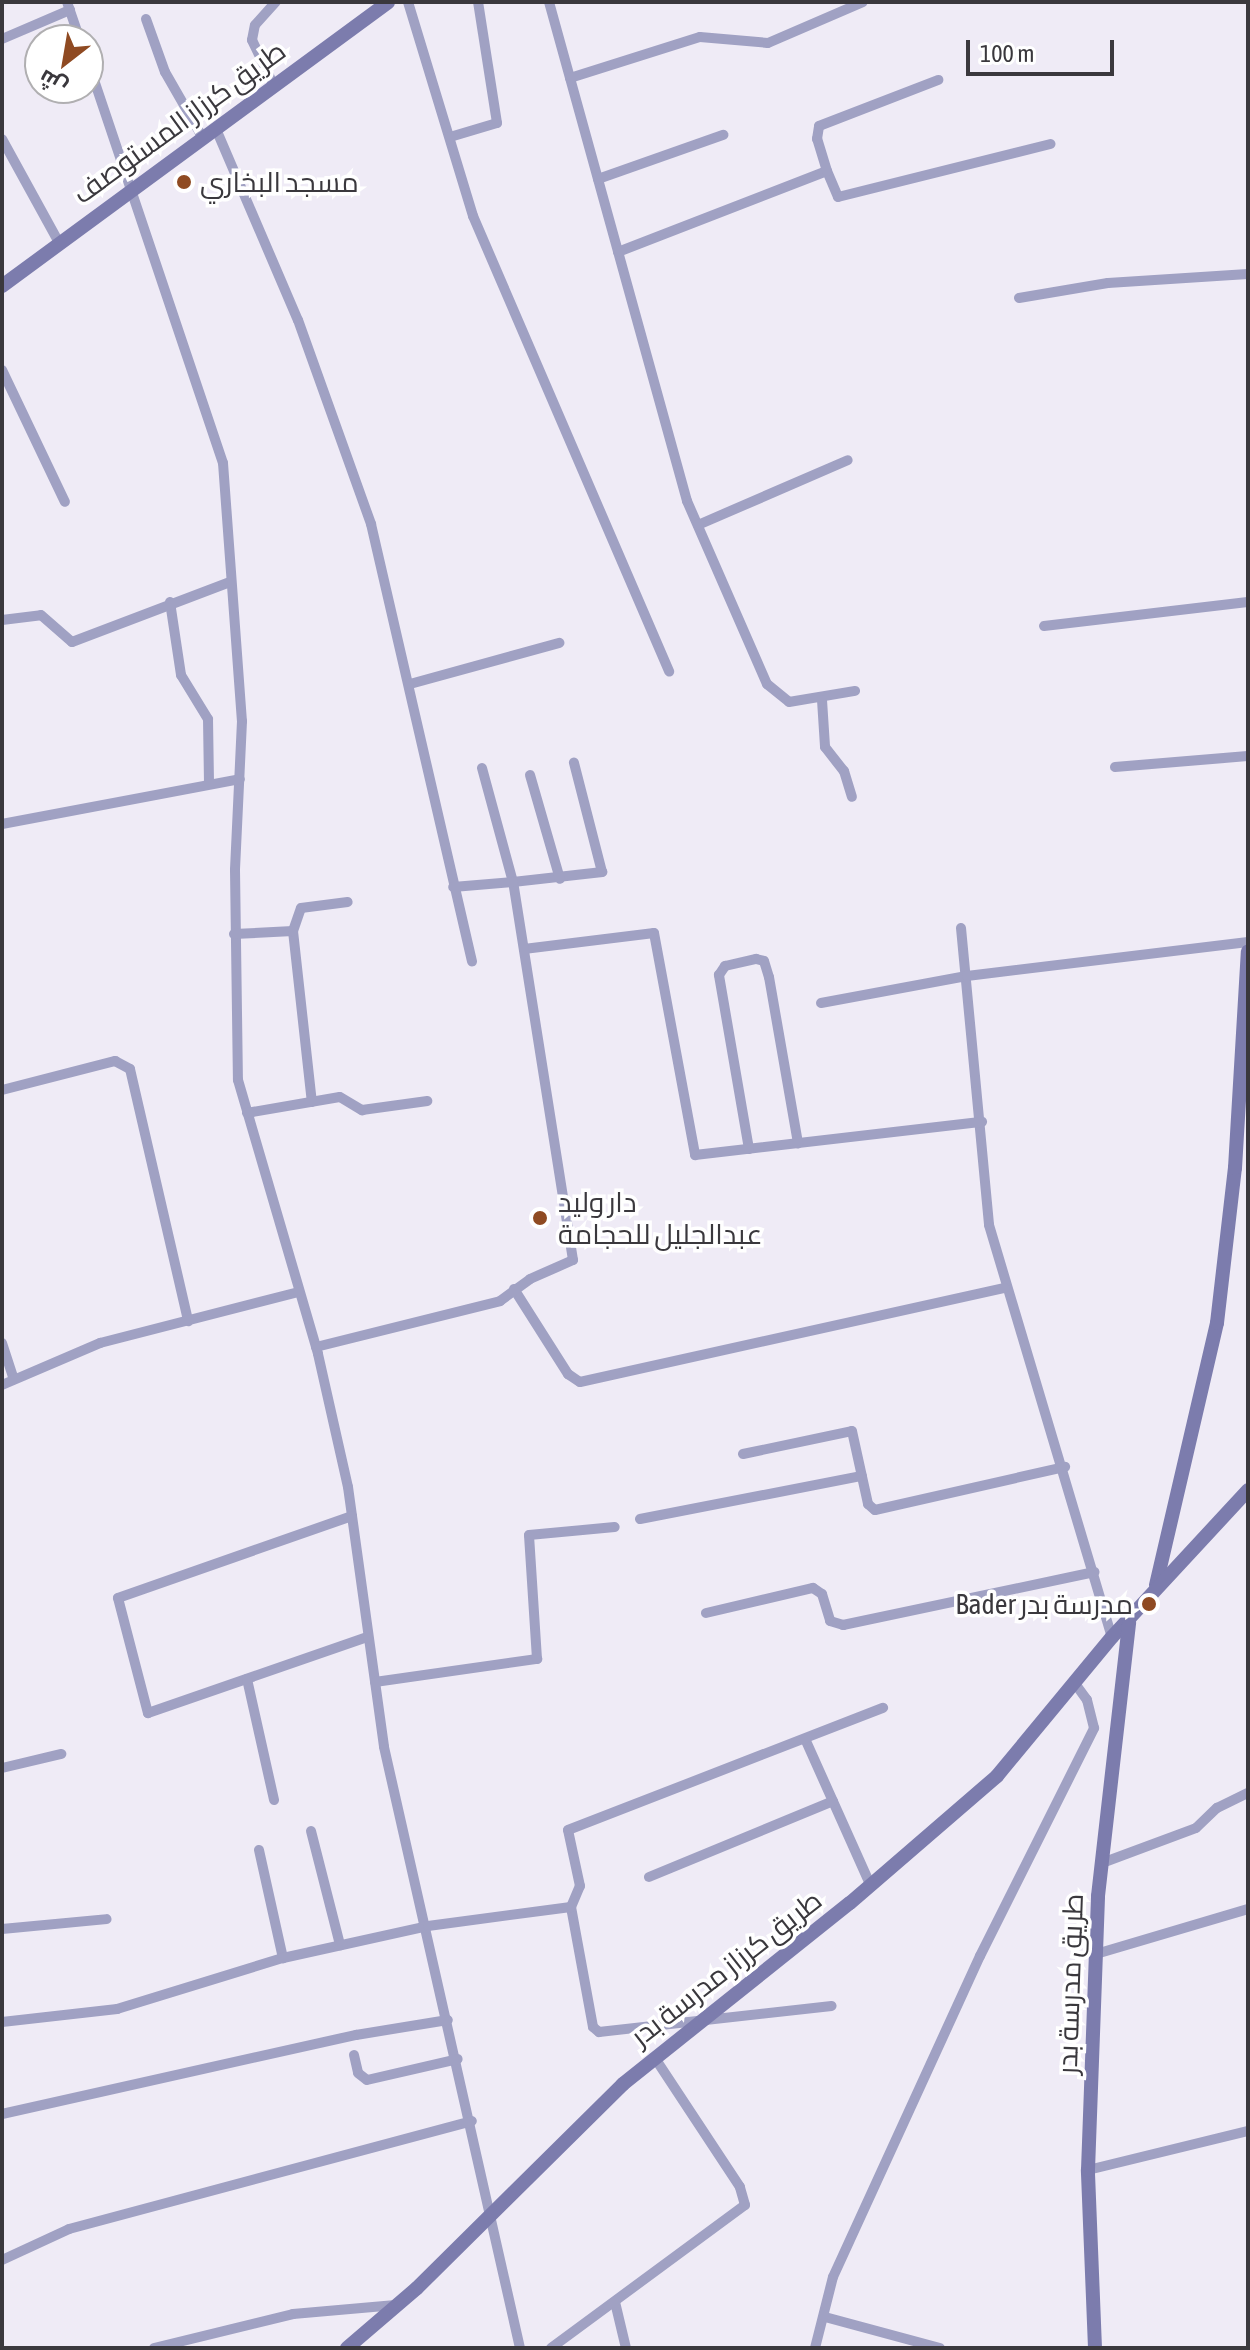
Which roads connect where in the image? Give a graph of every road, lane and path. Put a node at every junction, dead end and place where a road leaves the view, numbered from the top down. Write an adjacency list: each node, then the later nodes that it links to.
1 (276, 2): 12 (street)
2 (388, 2): 12 (street, طريق كرزاز المستوصف)
3 (408, 2): 16 (street)
4 (478, 2): 16 (street)
5 (549, 2): 10 (street)
6 (863, 2): 10 (street)
7 (69, 6): 9 (street)
8 (146, 19): 17 (street)
9 (2, 39)
10 (570, 78): 21 (street)
11 (938, 80): 20 (street)
12 (274, 86): 14 (street, طريق كرزاز المستوصف)
13 (104, 104): 22 (street)
14 (216, 129): 17 (street, طريق كرزاز المستوصف); 39 (street)
15 (723, 135): 21 (street)
16 (450, 137): 38 (street)
17 (203, 138): 22 (street, طريق كرزاز المستوصف)
18 (2, 139): 23 (street)
19 (1051, 144): 20 (street)
20 (827, 171): 24 (street)
21 (598, 179): 24 (street)
22 (134, 186): 23 (street, طريق كرزاز المستوصف); 32 (street)
23 (58, 241): 26 (street, طريق كرزاز المستوصف)
24 (618, 252): 31 (street)
25 (1248, 274): 27 (street)
26 (2, 286)
27 (1019, 298)
28 (2, 370): 30 (street)
29 (848, 460): 31 (street)
30 (65, 502)
31 (698, 525): 41 (street)
32 (230, 582): 33 (street); 47 (street)
33 (170, 602): 35 (street); 48 (street)
34 (1248, 602): 36 (street)
35 (2, 620)
36 (1044, 626)
37 (559, 643): 39 (street)
38 (669, 672)
39 (410, 684): 53 (street)
40 (855, 691): 41 (street)
41 (822, 700): 49 (street)
42 (1248, 756): 44 (street)
43 (574, 763): 51 (street)
44 (1115, 767)
45 (482, 768): 52 (street)
46 (530, 775): 51 (street)
47 (240, 779): 48 (street); 57 (street)
48 (209, 783): 50 (street)
49 (852, 797)
50 (2, 824)
51 (560, 879): 52 (street)
52 (513, 882): 53 (street); 59 (street)
53 (453, 887): 61 (street)
54 (348, 902): 56 (street)
55 (961, 928): 62 (street)
56 (293, 931): 57 (street); 67 (street)
57 (234, 934): 68 (street)
58 (1248, 942): 62 (street)
59 (524, 949): 72 (street); 74 (street)
60 (1248, 951): 64 (street)
61 (472, 962)
62 (967, 976): 63 (street); 69 (street)
63 (821, 1003)
64 (1246, 1013): 70 (street)
65 (2, 1090): 76 (street)
66 (427, 1101): 67 (street)
67 (312, 1102): 68 (street)
68 (247, 1113): 75 (street)
69 (982, 1122): 71 (street); 73 (street)
70 (1242, 1143): 89 (street)
71 (798, 1144): 72 (street); 72 (street)
72 (749, 1149)
73 (1005, 1288): 74 (street); 82 (street)
74 (514, 1289): 78 (street)
75 (299, 1292): 76 (street); 78 (street)
76 (188, 1321): 79 (street)
77 (2, 1343): 79 (street)
78 (316, 1347): 85 (street)
79 (14, 1379): 80 (street)
80 (2, 1385)
81 (743, 1454): 83 (street)
82 (1065, 1467): 83 (street); 88 (street)
83 (862, 1476): 86 (street)
84 (1248, 1490): 89 (street, طريق كرزاز مدرسة بدر)
85 (352, 1516): 92 (street); 94 (street)
86 (640, 1519)
87 (615, 1527): 95 (street)
88 (1094, 1572): 90 (street); 93 (street)
89 (1155, 1590): 91 (street, طريق كرزاز مدرسة بدر)
90 (706, 1613)
91 (1129, 1623): 93 (street, طريق كرزاز مدرسة بدر); 106 (street, طريق مدرسة بدر)
92 (367, 1637): 94 (street); 95 (street)
93 (1112, 1637): 96 (street, طريق كرزاز مدرسة بدر)
94 (247, 1679): 102 (street)
95 (375, 1682): 112 (street)
96 (1076, 1685): 108 (street, طريق كرزاز مدرسة بدر); 132 (street)
97 (883, 1708): 98 (street)
98 (806, 1741): 103 (street); 109 (street)
99 (61, 1754): 100 (street)
100 (2, 1768)
101 (1248, 1793): 106 (street)
102 (274, 1800)
103 (833, 1801): 107 (street); 108 (street)
104 (311, 1831): 114 (street)
105 (259, 1850): 116 (street)
106 (1102, 1863): 115 (street, طريق مدرسة بدر)
107 (649, 1877)
108 (871, 1886): 118 (street, طريق كرزاز مدرسة بدر)
109 (571, 1907): 112 (street); 118 (street)
110 (1248, 1909): 115 (street)
111 (107, 1919): 113 (street)
112 (428, 1926): 114 (street); 119 (street)
113 (2, 1929)
114 (340, 1945): 116 (street)
115 (1096, 1954): 127 (street, طريق مدرسة بدر)
116 (283, 1958): 120 (street)
117 (832, 2006): 118 (street)
118 (702, 2019): 122 (street, طريق كرزاز مدرسة بدر)
119 (448, 2020): 123 (street); 124 (street)
120 (2, 2022)
121 (354, 2055): 123 (street)
122 (655, 2058): 128 (street, طريق كرزاز مدرسة بدر); 130 (street)
123 (458, 2059): 125 (street)
124 (2, 2114)
125 (472, 2121): 128 (street); 129 (street)
126 (1248, 2131): 127 (street)
127 (1088, 2170): 140 (street, طريق مدرسة بدر)
128 (491, 2211): 131 (street, طريق كرزاز مدرسة بدر); 135 (street)
129 (2, 2260)
130 (615, 2302): 136 (street); 137 (street)
131 (398, 2305): 133 (street); 134 (street, طريق كرزاز مدرسة بدر)
132 (825, 2317): 138 (street); 139 (street)
133 (154, 2348)
134 (347, 2348)
135 (520, 2348)
136 (551, 2348)
137 (626, 2348)
138 (815, 2348)
139 (940, 2348)
140 (1095, 2348)

